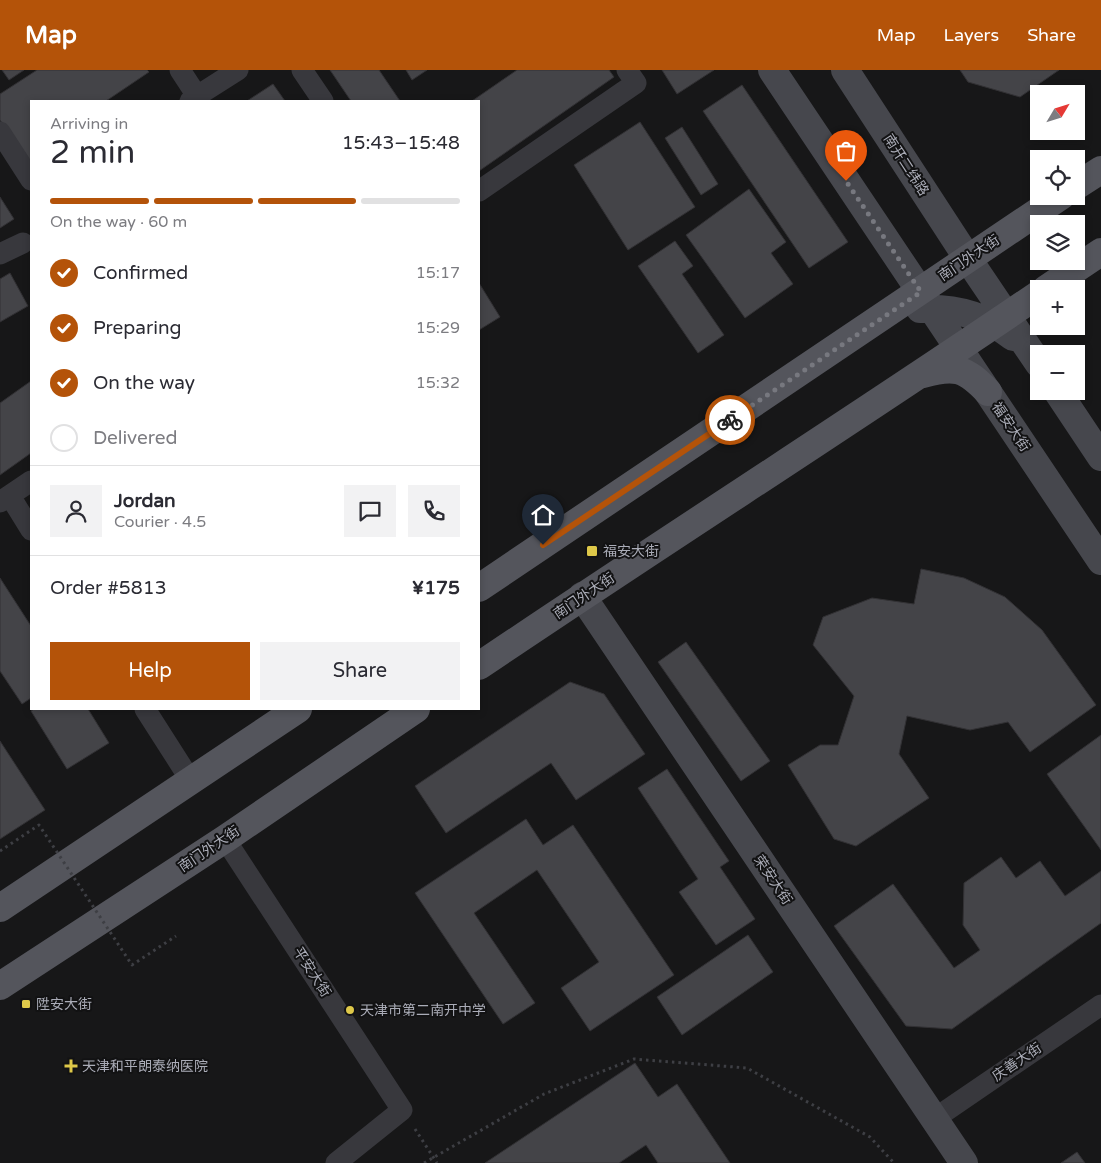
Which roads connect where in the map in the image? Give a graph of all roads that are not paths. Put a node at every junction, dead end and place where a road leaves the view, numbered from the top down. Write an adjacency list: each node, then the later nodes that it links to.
1 (180, 70): 7 (street)
2 (238, 70): 7 (street)
3 (302, 70): 8 (street)
4 (627, 70): 13 (street)
5 (772, 70): 20 (main road)
6 (844, 70): 18 (main road, 南开二纬路)
7 (193, 99)
8 (322, 100)
9 (0, 132): 11 (street)
10 (1101, 170): 12 (main road)
11 (30, 178)
12 (1085, 180)
13 (480, 190)
14 (1048, 205): 18 (main road, 南门外大街)
15 (23, 243): 17 (street)
16 (1101, 252): 19 (main road)
17 (0, 254)
18 (968, 259): 20 (main road, 南门外大街); 22 (main road)
19 (1059, 280)
20 (926, 300): 22 (main road); 23 (main road, 福安大街); 33 (main road, 南门外大街)
21 (1030, 300): 22 (main road, 南门外大街)
22 (1001, 320): 23 (main road, 南门外大街); 24 (main road)
23 (958, 348): 25 (main road, 南门外大街); 26 (main road, 福安大街)
24 (1030, 354)
25 (919, 375): 26 (main road); 34 (main road, 南门外大街)
26 (988, 392): 32 (main road, 福安大街)
27 (1063, 400): 28 (main road)
28 (1101, 457)
29 (30, 483): 30 (street)
30 (5, 499): 31 (street)
31 (30, 529)
32 (1101, 561)
33 (480, 587)
34 (582, 596): 35 (main road, 南门外大街); 44 (main road, 荣安大街)
35 (480, 665)
36 (146, 710): 39 (street)
37 (297, 710): 39 (main road)
38 (415, 710): 40 (main road, 南门外大街)
39 (191, 781): 41 (main road)
40 (225, 838): 42 (main road, 南门外大街); 45 (street, 平安大街)
41 (0, 908)
42 (0, 986)
43 (1101, 1005): 44 (street, 庆善大街)
44 (934, 1119): 46 (main road, 荣安大街)
45 (336, 1163)
46 (964, 1163)

